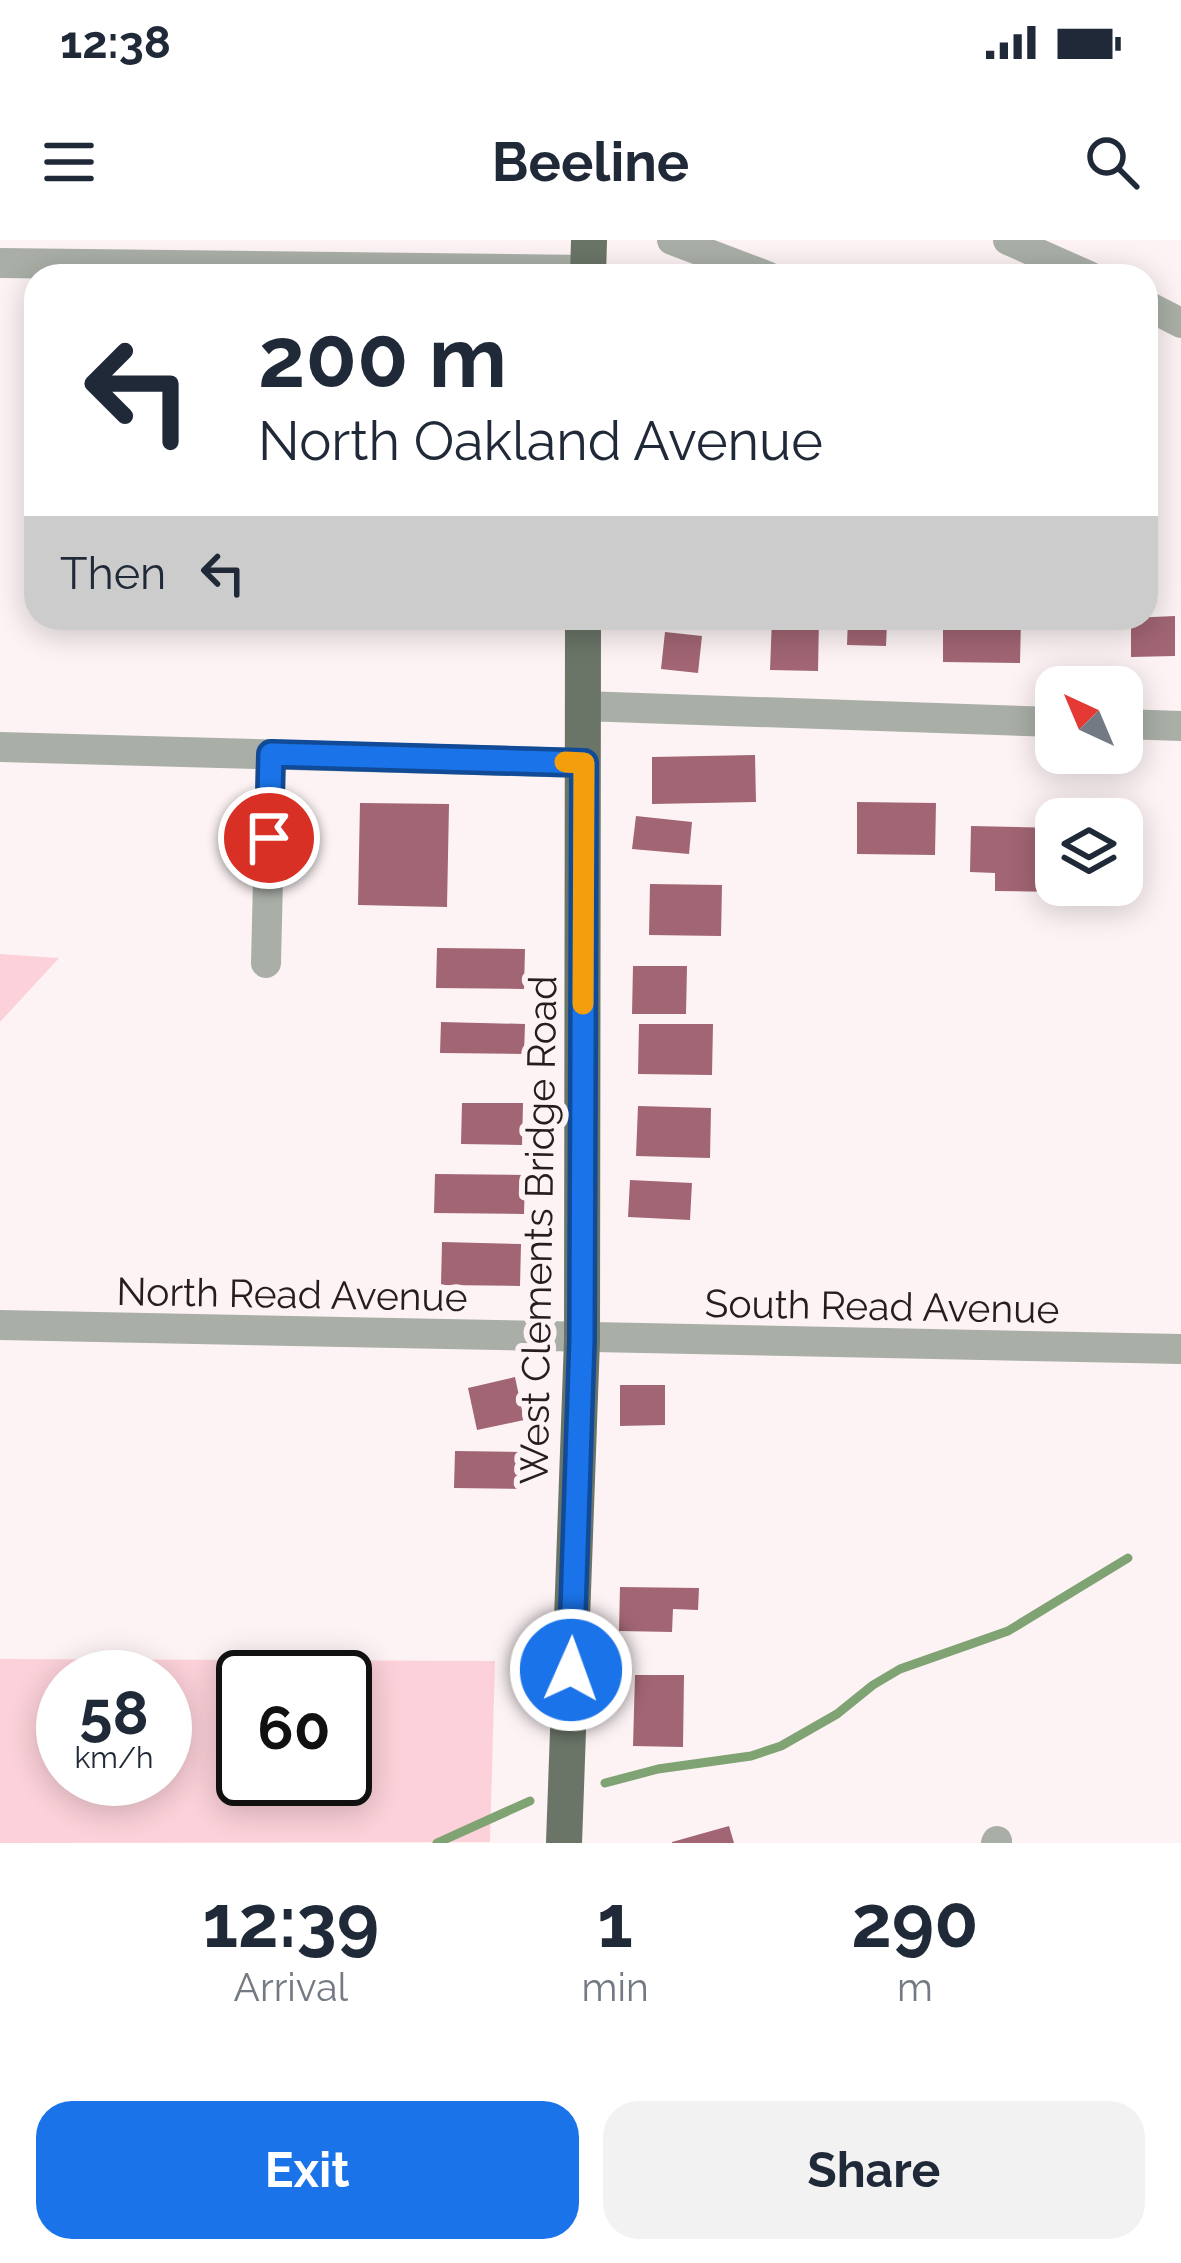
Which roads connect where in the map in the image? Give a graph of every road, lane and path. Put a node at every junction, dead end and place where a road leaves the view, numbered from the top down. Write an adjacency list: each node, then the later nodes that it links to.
1 (672, 240): 6 (street)
2 (1008, 240): 7 (street)
3 (496, 255): 4 (street); 5 (street)
4 (588, 262)
5 (0, 263)
6 (712, 264)
7 (1062, 264)
8 (584, 630): 9 (main road, West Clements Bridge Road)
9 (582, 706): 10 (street); 15 (main road, West Clements Bridge Road)
10 (1035, 721)
11 (1143, 725): 12 (street)
12 (1181, 726)
13 (0, 747): 14 (street)
14 (271, 754): 15 (street); 16 (street)
15 (584, 763): 18 (main road, West Clements Bridge Road)
16 (266, 963)
17 (0, 1325): 18 (street, North Read Avenue)
18 (582, 1340): 19 (street, South Read Avenue); 20 (main road, West Clements Bridge Road)
19 (1181, 1349)
20 (564, 1843)

